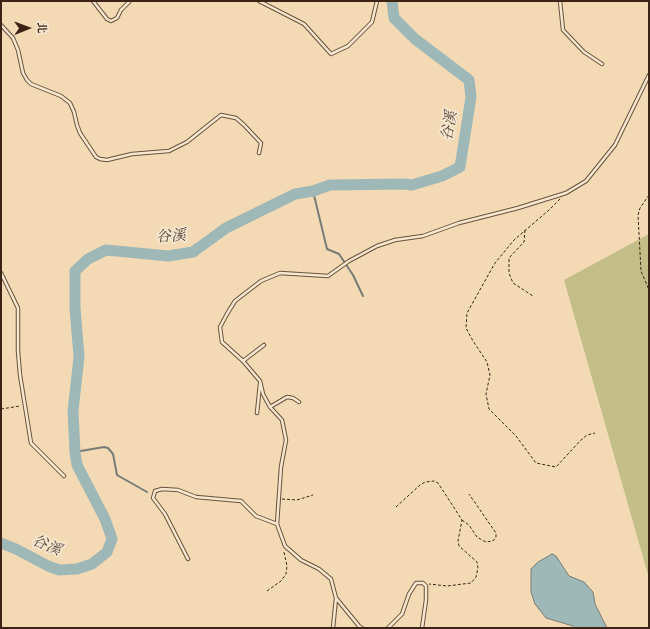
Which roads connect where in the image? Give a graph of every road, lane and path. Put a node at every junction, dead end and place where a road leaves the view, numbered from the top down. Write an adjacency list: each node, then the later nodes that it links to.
1 (93, 1): 2 (lane)
2 (130, 1)
3 (259, 1): 4 (lane)
4 (377, 1)
5 (560, 1): 7 (lane)
6 (1, 25): 9 (lane)
7 (602, 64)
8 (649, 75): 10 (lane)
9 (259, 153)
10 (566, 193): 12 (path); 17 (lane)
11 (649, 195): 14 (path)
12 (526, 230): 15 (path); 24 (path)
13 (1, 273): 20 (lane)
14 (649, 290)
15 (533, 296)
16 (264, 345): 17 (lane)
17 (243, 361): 18 (lane)
18 (260, 381): 21 (lane); 23 (lane)
19 (299, 402): 21 (lane)
20 (25, 405): 22 (path); 25 (lane)
21 (270, 408): 28 (lane)
22 (1, 409)
23 (258, 413)
24 (595, 433)
25 (64, 476)
26 (313, 494): 28 (path)
27 (469, 494): 30 (path)
28 (280, 499): 31 (lane)
29 (396, 507): 30 (path)
30 (462, 520): 34 (path)
31 (277, 524): 33 (lane); 36 (lane)
32 (284, 551): 35 (path)
33 (188, 559)
34 (423, 583): 39 (lane); 40 (lane)
35 (267, 591)
36 (336, 598): 37 (lane); 38 (lane)
37 (333, 628)
38 (362, 628)
39 (388, 628)
40 (422, 628)

